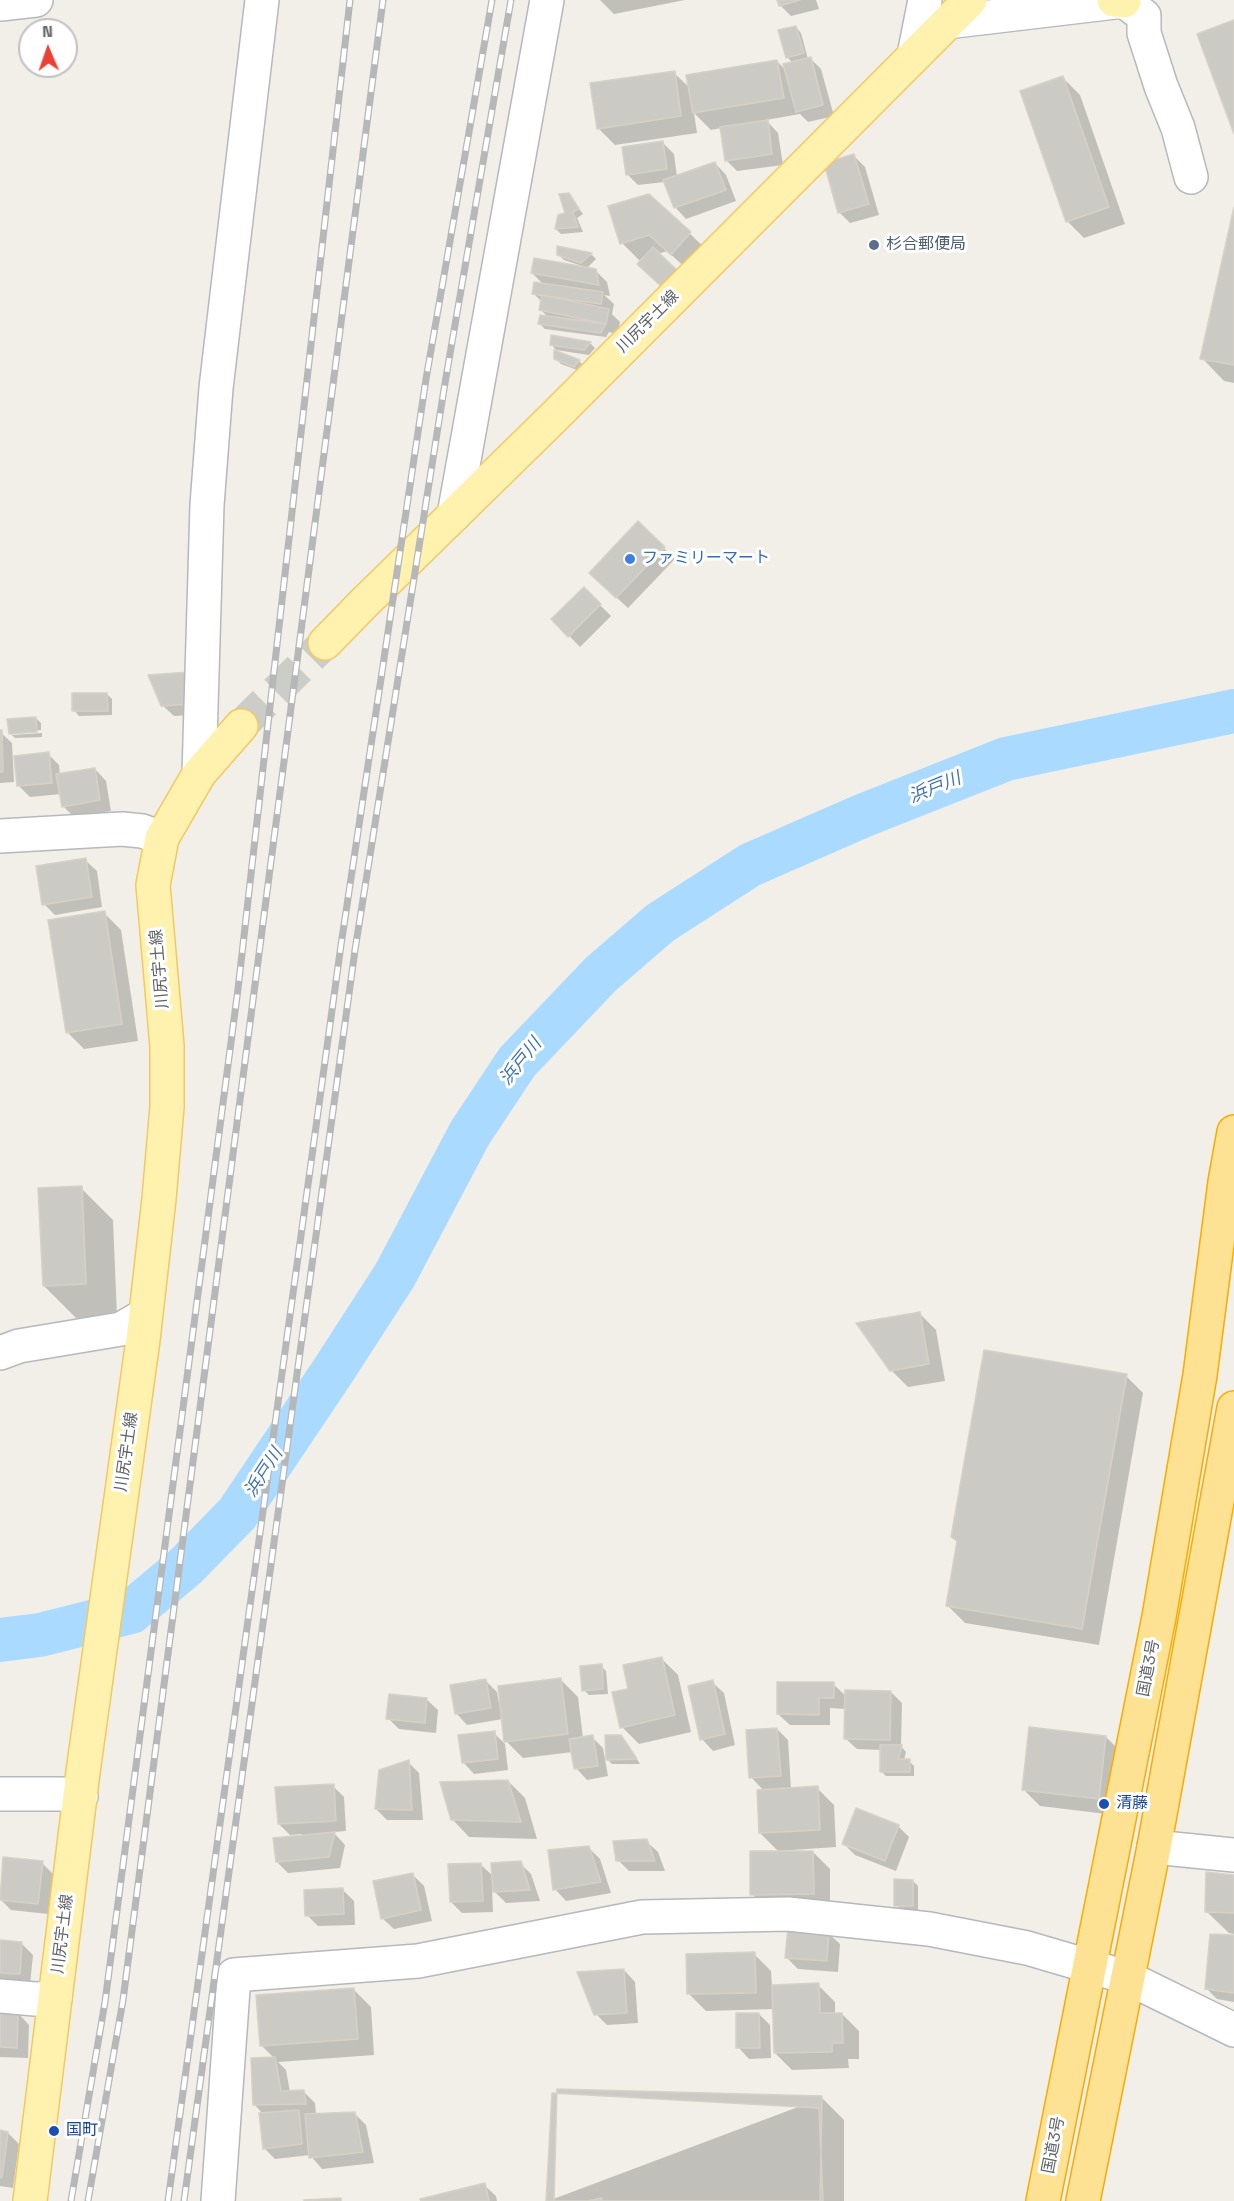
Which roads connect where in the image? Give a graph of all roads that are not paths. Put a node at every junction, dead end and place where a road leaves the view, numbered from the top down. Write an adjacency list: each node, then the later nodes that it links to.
1 (36, 0): 5 (street)
2 (262, 0): 11 (street)
3 (547, 0): 8 (street)
4 (1119, 0): 6 (street); 7 (street)
5 (0, 4)
6 (947, 7): 8 (main road, 川尻宇土線)
7 (1191, 177)
8 (454, 515): 9 (main road, 川尻宇土線)
9 (325, 643)
10 (241, 726): 11 (main road, 川尻宇土線)
11 (199, 774): 13 (main road, 川尻宇土線)
12 (0, 836): 13 (street)
13 (162, 838): 16 (main road, 川尻宇土線)
14 (1234, 1132): 15 (highway, 国道3号)
15 (1229, 1181): 23 (highway, 国道3号)
16 (144, 1328): 17 (street); 19 (main road, 川尻宇土線)
17 (0, 1353)
18 (1234, 1408): 21 (highway)
19 (82, 1784): 20 (street); 26 (main road, 川尻宇土線)
20 (0, 1794)
21 (1154, 1847): 22 (street); 24 (highway)
22 (1234, 1855)
23 (1090, 1965): 24 (street); 29 (street); 30 (highway, 国道3号)
24 (1126, 1977): 27 (street); 31 (highway)
25 (0, 1996): 26 (street)
26 (55, 1998): 28 (main road, 川尻宇土線)
27 (1234, 2030)
28 (30, 2201)
29 (218, 2201)
30 (1043, 2201)
31 (1083, 2201)

